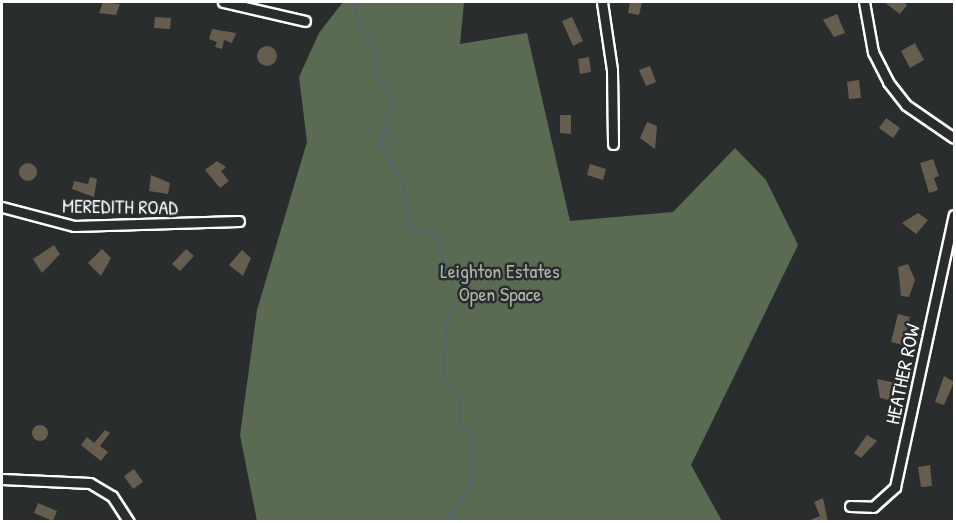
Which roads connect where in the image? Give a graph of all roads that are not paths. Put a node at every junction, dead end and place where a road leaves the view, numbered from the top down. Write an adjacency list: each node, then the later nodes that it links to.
1 (223, 2): 4 (street)
2 (602, 2): 6 (street)
3 (864, 2): 5 (street)
4 (305, 21)
5 (954, 138)
6 (613, 144)
7 (2, 207): 9 (street, MEREDITH ROAD)
8 (954, 215): 11 (street, HEATHER ROW)
9 (240, 221)
10 (2, 479): 12 (street)
11 (850, 506)
12 (129, 522)

